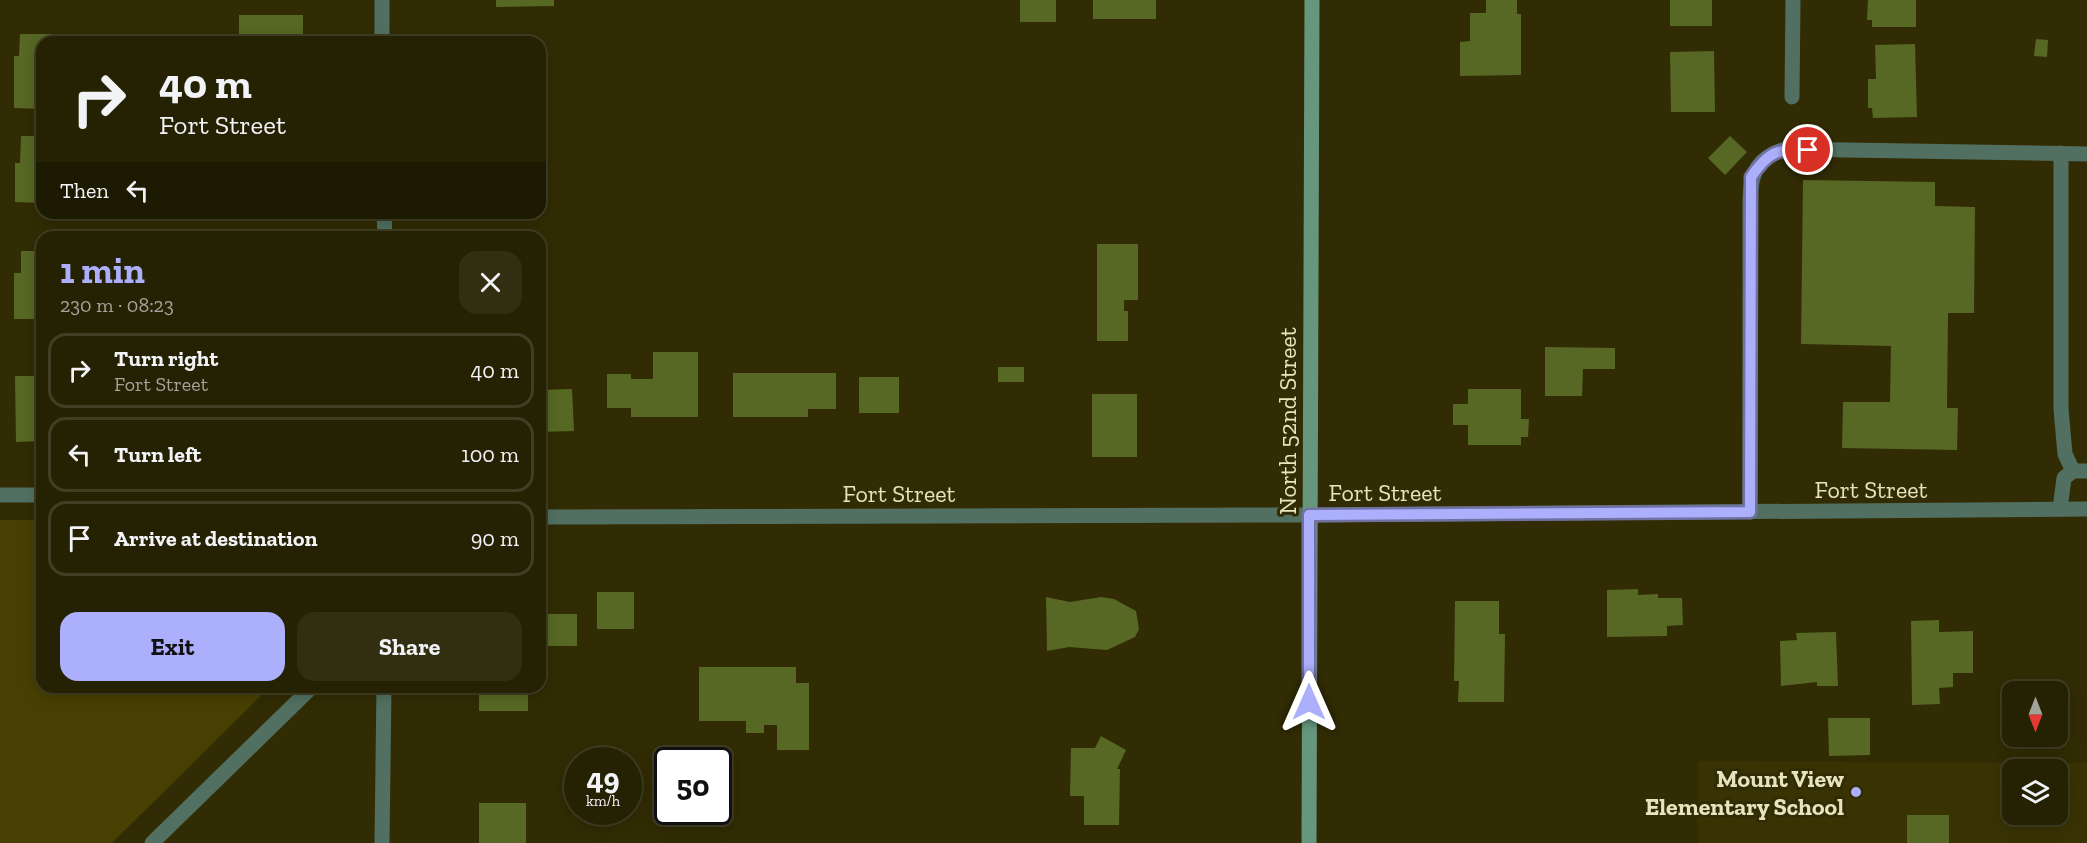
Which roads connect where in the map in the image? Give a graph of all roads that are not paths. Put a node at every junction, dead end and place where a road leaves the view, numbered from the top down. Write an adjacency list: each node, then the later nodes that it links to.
1 (382, 0): 4 (street)
2 (1312, 0): 14 (main road, North 52nd Street)
3 (1793, 0): 5 (street)
4 (382, 36)
5 (1792, 97)
6 (2061, 153): 7 (street); 8 (street); 13 (street)
7 (2087, 154)
8 (2080, 471): 11 (street)
9 (0, 495): 10 (street)
10 (36, 495)
11 (2060, 509): 12 (street, Fort Street); 13 (street, Fort Street)
12 (2087, 509)
13 (1750, 512): 14 (street, Fort Street)
14 (1309, 515): 15 (street, Fort Street); 20 (main road, North 52nd Street)
15 (546, 517)
16 (306, 693): 18 (street)
17 (384, 693): 19 (street)
18 (152, 843)
19 (382, 843)
20 (1309, 843)

